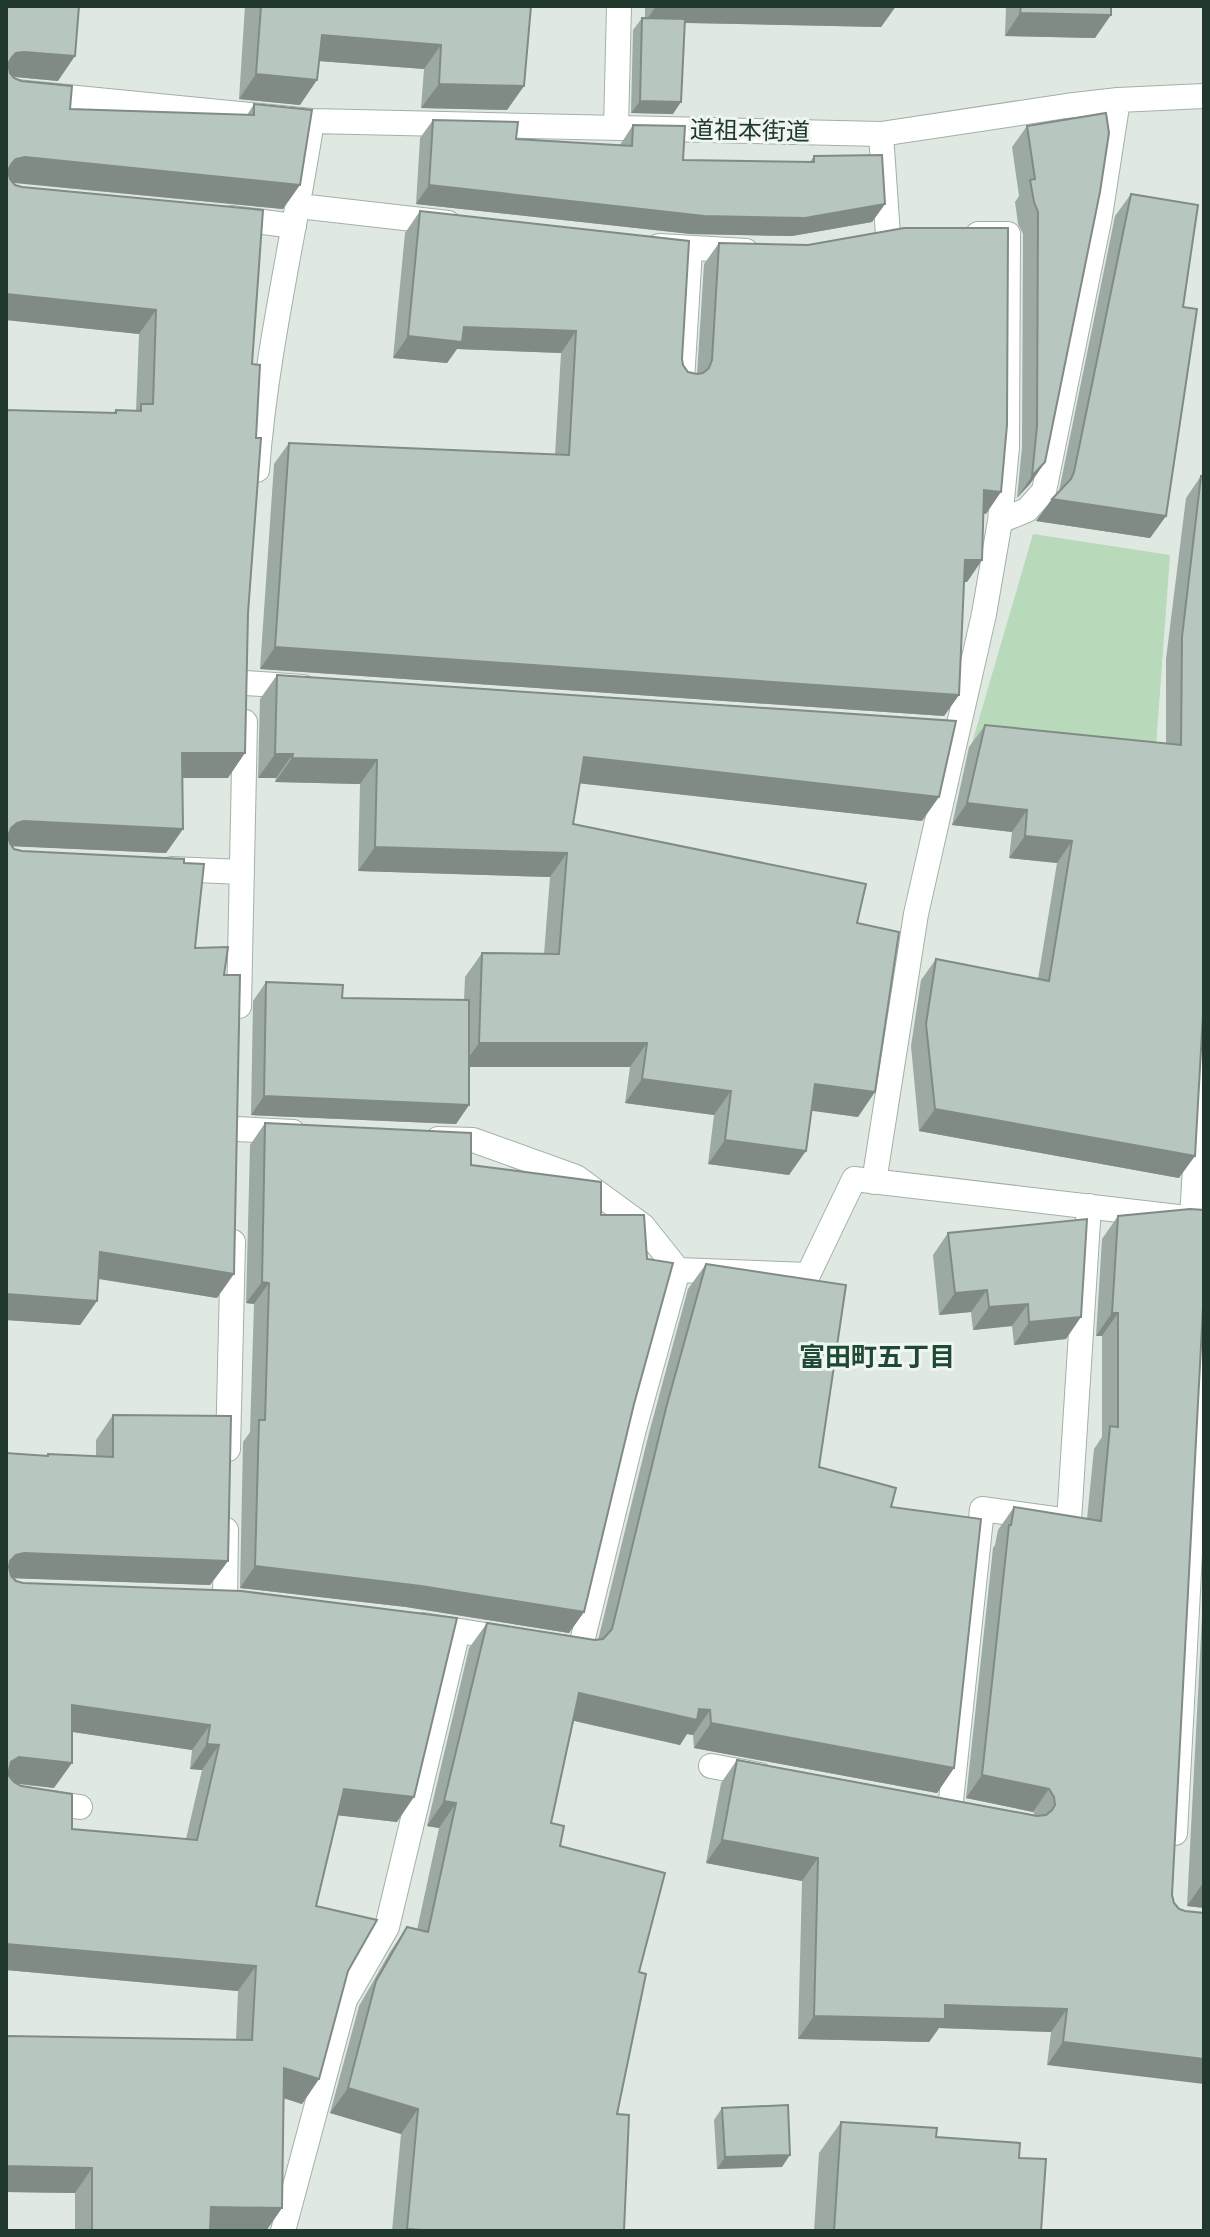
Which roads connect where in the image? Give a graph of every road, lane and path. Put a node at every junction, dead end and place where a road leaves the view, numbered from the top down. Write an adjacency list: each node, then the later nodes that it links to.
1 (619, 6): 6 (street)
2 (6, 91): 5 (street, 道祖本街道)
3 (1204, 96): 4 (street, 道祖本街道)
4 (1118, 100): 7 (street, 道祖本街道); 18 (street)
5 (312, 121): 6 (street, 道祖本街道); 9 (street)
6 (616, 128): 7 (street, 道祖本街道)
7 (881, 134): 12 (street)
8 (206, 215): 9 (street)
9 (297, 216): 10 (street); 17 (street)
10 (471, 225)
11 (948, 234): 18 (street)
12 (861, 240)
13 (643, 244): 14 (street)
14 (690, 249): 15 (street); 16 (street)
15 (766, 251)
16 (682, 381)
17 (255, 496)
18 (1000, 521): 27 (street)
19 (325, 688): 21 (street)
20 (148, 868): 21 (street)
21 (242, 872): 23 (street)
22 (1204, 1014): 29 (street)
23 (238, 1023)
24 (236, 1099): 25 (street)
25 (315, 1133)
26 (410, 1137): 31 (street)
27 (874, 1182): 28 (street); 31 (street)
28 (1089, 1206): 29 (street); 42 (street)
29 (1198, 1219)
30 (234, 1224): 33 (street)
31 (678, 1270): 37 (street)
32 (1204, 1292): 43 (street)
33 (228, 1475)
34 (227, 1507): 35 (street)
35 (255, 1605)
36 (404, 1622): 37 (street)
37 (458, 1631): 44 (street)
38 (711, 1766): 39 (street)
39 (786, 1780)
40 (6, 1796): 41 (street)
41 (80, 1807)
42 (979, 1816)
43 (1174, 1856)
44 (283, 2231)

